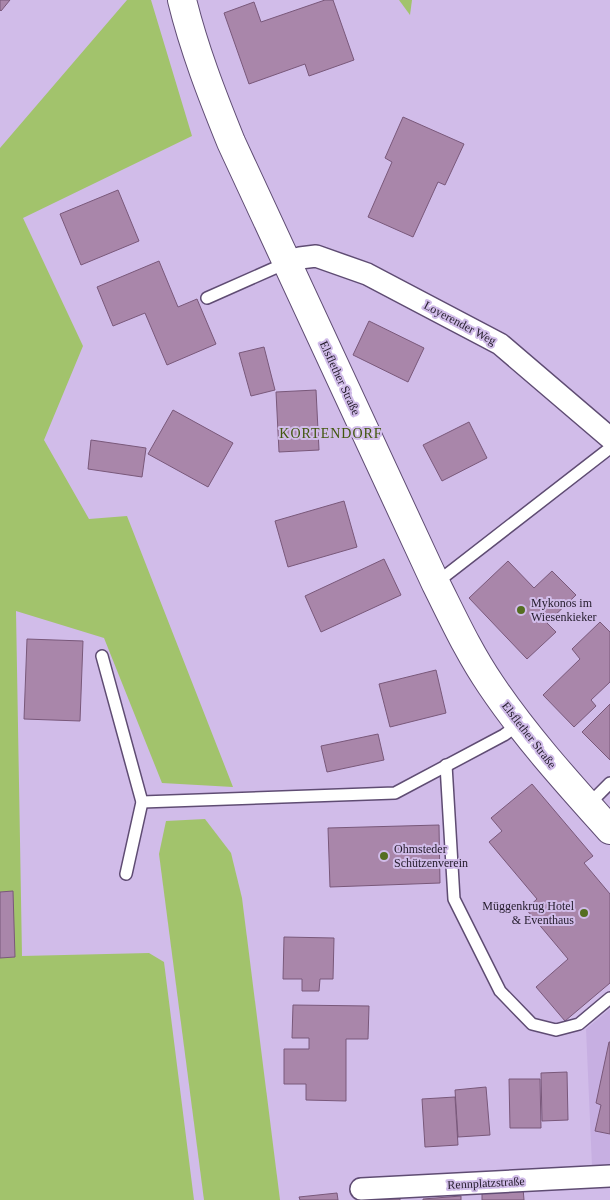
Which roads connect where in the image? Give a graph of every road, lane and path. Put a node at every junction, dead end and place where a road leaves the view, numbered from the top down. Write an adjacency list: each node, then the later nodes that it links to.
1 (182, 0): 2 (main road, Elsflether Straße)
2 (286, 263): 3 (lane); 4 (street, Loyerender Weg); 6 (main road, Elsflether Straße)
3 (207, 298)
4 (610, 438)
5 (610, 448): 6 (lane)
6 (436, 584): 8 (main road, Elsflether Straße)
7 (102, 656): 11 (lane)
8 (519, 724): 9 (lane); 12 (main road, Elsflether Straße)
9 (446, 765): 11 (lane); 15 (lane)
10 (610, 783): 12 (lane)
11 (142, 802): 14 (lane)
12 (588, 805): 13 (main road, Elsflether Straße)
13 (610, 830)
14 (126, 874)
15 (610, 998)
16 (610, 1176): 17 (street, Rennplatzstraße)
17 (361, 1189)

